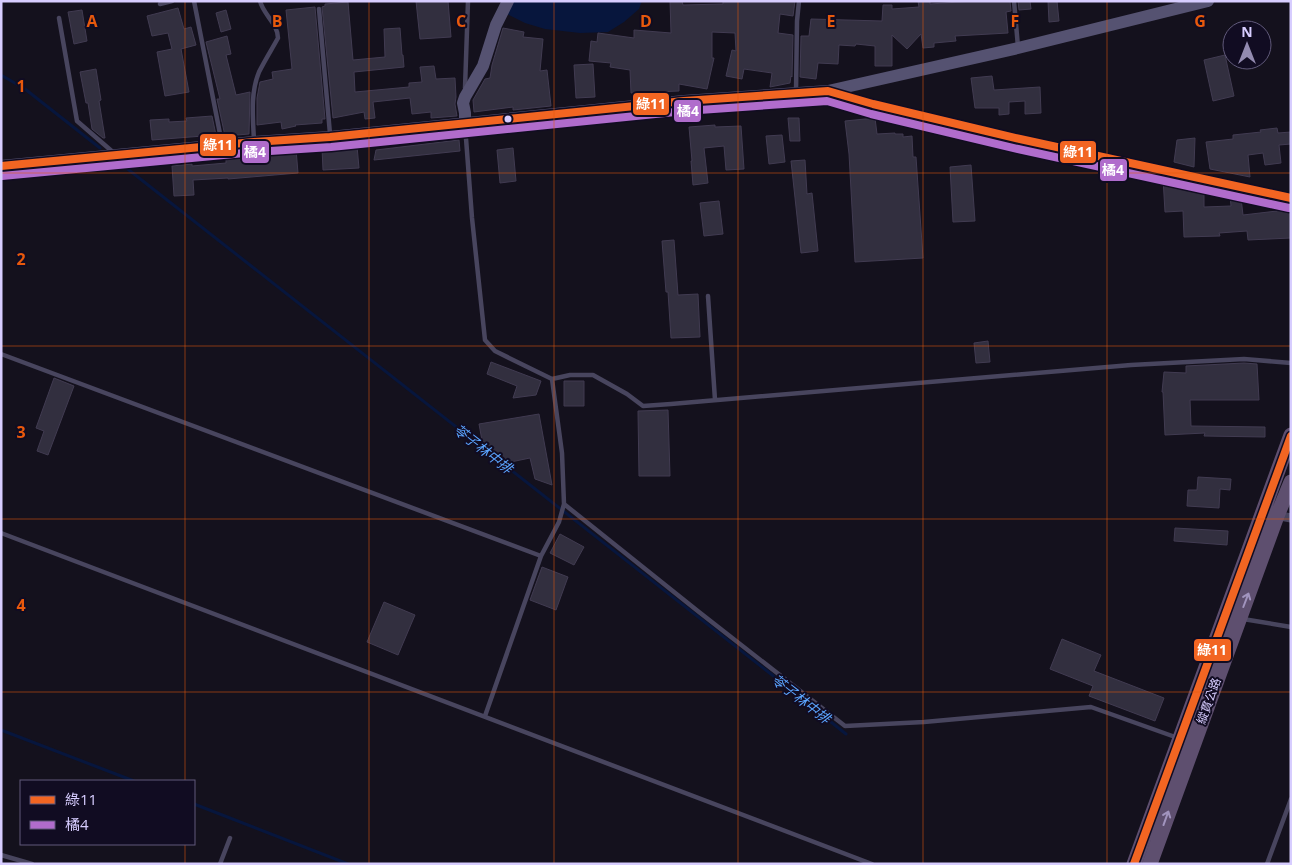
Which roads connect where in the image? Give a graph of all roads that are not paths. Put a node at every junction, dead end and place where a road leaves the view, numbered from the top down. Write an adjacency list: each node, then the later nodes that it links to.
1 (172, 1): 9 (lane)
2 (194, 1): 19 (lane)
3 (260, 1): 18 (lane)
4 (468, 1): 15 (lane)
5 (508, 1): 15 (street)
6 (799, 1): 14 (lane)
7 (1014, 1): 12 (lane)
8 (1208, 1): 12 (street)
9 (160, 4)
10 (319, 9): 17 (lane)
11 (59, 18): 20 (lane)
12 (1018, 48): 13 (street)
13 (828, 91): 14 (street); 22 (street)
14 (796, 94): 16 (street)
15 (466, 97): 16 (street)
16 (465, 123): 17 (street); 26 (lane)
17 (330, 137): 18 (street)
18 (254, 142): 19 (street)
19 (222, 145): 20 (street)
20 (116, 155): 21 (street)
21 (1, 166)
22 (1291, 198)
23 (708, 296): 27 (lane)
24 (1, 354): 33 (lane)
25 (1291, 363): 27 (lane)
26 (552, 380): 27 (lane); 30 (lane)
27 (715, 400)
28 (1291, 434): 31 (main road, 縱貫公路)
29 (1291, 482): 31 (main road, 縱貫公路)
30 (564, 506): 33 (lane); 37 (lane)
31 (1277, 515): 34 (main road, 縱貫公路, one-way to 31); 37 (main road, 縱貫公路)
32 (1, 532): 36 (lane)
33 (541, 556): 36 (lane)
34 (1239, 619): 35 (lane); 45 (main road, 縱貫公路, one-way to 34)
35 (1291, 627)
36 (485, 716): 43 (lane)
37 (1179, 738): 44 (main road, 縱貫公路)
38 (1291, 799): 46 (lane)
39 (230, 838): 42 (lane)
40 (1, 855): 41 (lane)
41 (32, 864)
42 (220, 864)
43 (872, 864)
44 (1134, 864)
45 (1150, 864)
46 (1267, 864)

